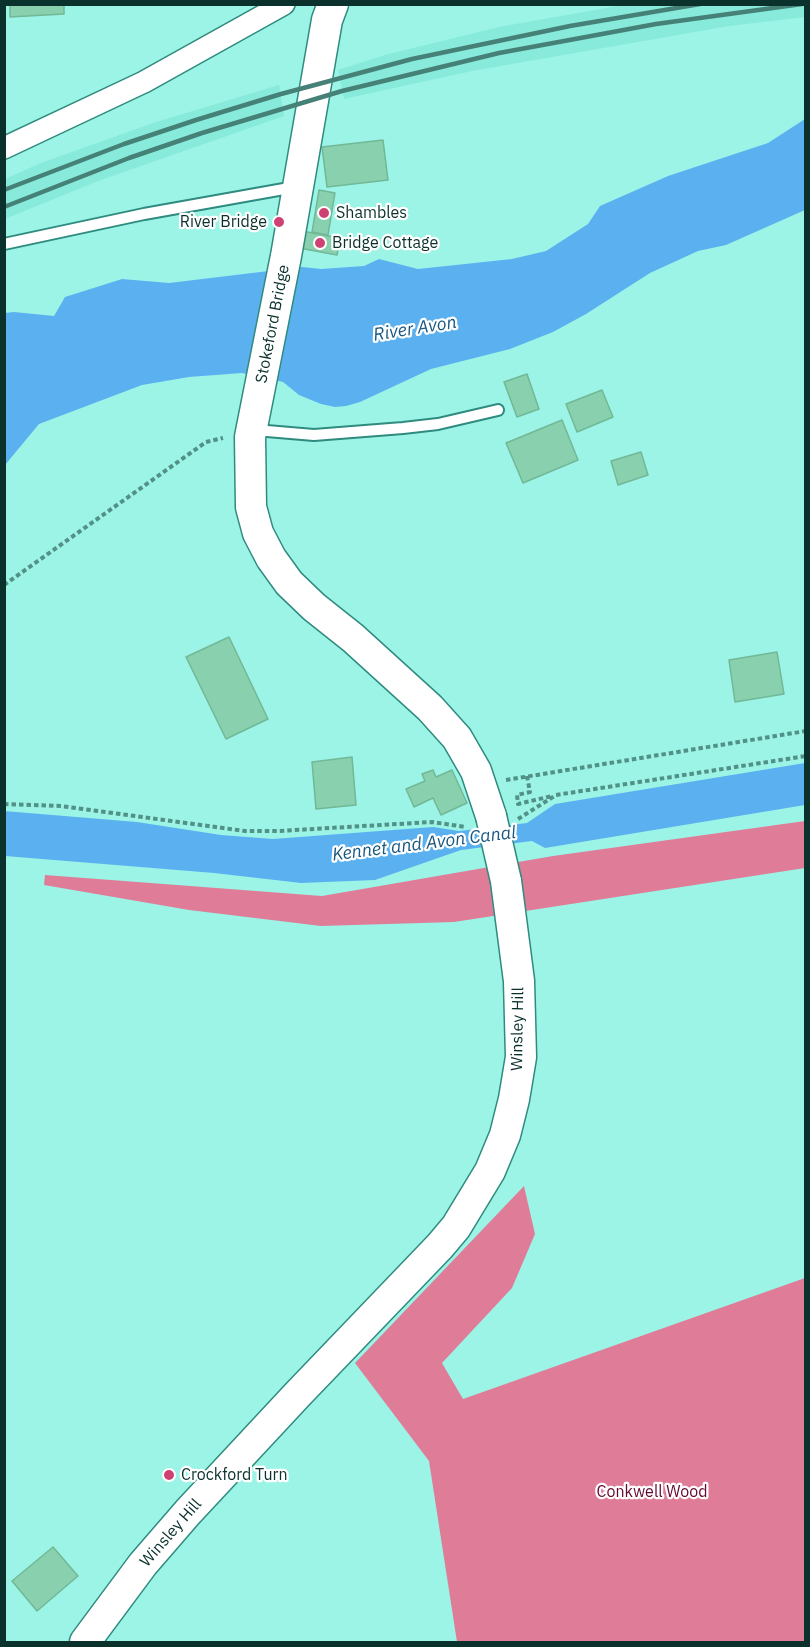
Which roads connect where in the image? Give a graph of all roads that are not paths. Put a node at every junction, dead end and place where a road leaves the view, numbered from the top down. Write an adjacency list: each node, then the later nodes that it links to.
1 (284, 4): 3 (street)
2 (333, 4): 4 (main road, Stokeford Bridge)
3 (4, 148)
4 (298, 187): 5 (lane); 6 (main road, Stokeford Bridge)
5 (4, 244)
6 (259, 391): 8 (main road, Winsley Hill)
7 (498, 411): 8 (lane)
8 (251, 434): 9 (main road, Winsley Hill, bridge)
9 (85, 1642)

